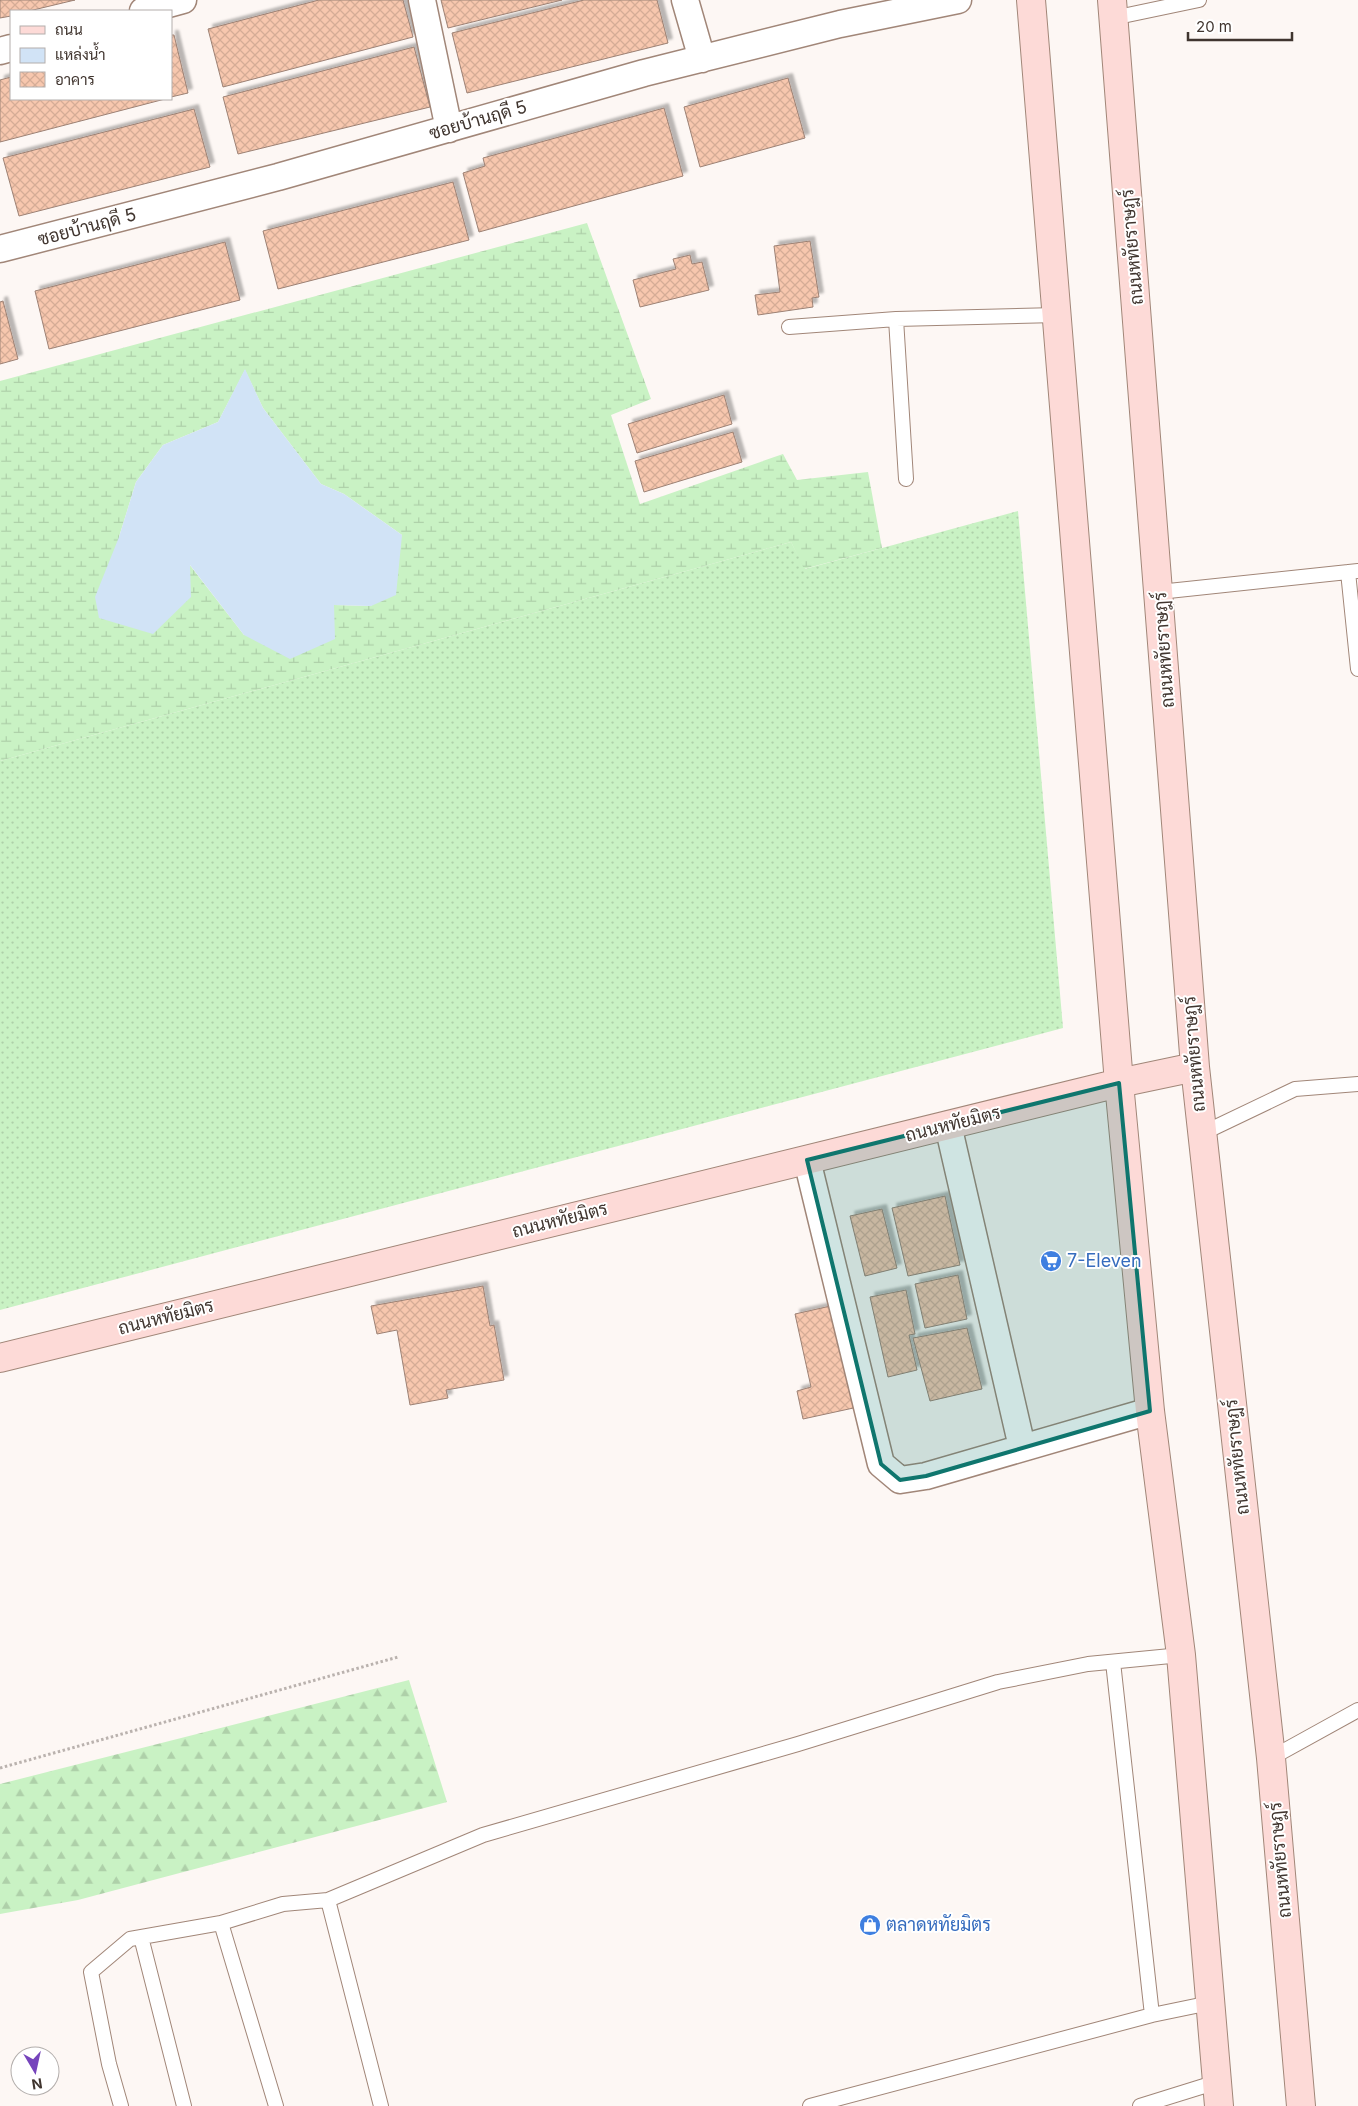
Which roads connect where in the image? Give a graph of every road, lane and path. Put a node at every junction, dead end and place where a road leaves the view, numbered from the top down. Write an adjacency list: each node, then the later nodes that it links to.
1 (184, 0): 8 (street)
2 (422, 0): 10 (street)
3 (685, 0): 9 (street)
4 (958, 0): 9 (street, ซอยบ้านฤดี 5)
5 (1031, 0): 12 (main road)
6 (1199, 0): 7 (lane)
7 (1113, 9): 17 (main road, ถนนหทัยราษฎร์)
8 (147, 10)
9 (702, 59): 10 (street, ซอยบ้านฤดี 5)
10 (449, 129): 11 (street, ซอยบ้านฤดี 5)
11 (0, 249)
12 (1057, 314): 13 (lane); 20 (main road)
13 (896, 319): 14 (lane); 15 (lane)
14 (789, 327)
15 (906, 479)
16 (1353, 572): 17 (lane); 18 (lane)
17 (1159, 592): 19 (main road, ถนนหทัยราษฎร์)
18 (1358, 669)
19 (1195, 1067): 20 (main road, ถนนหทัยมิตร); 23 (main road, ถนนหทัยราษฎร์)
20 (1119, 1083): 22 (main road, ถนนหทัยมิตร); 26 (main road)
21 (1358, 1084): 23 (lane)
22 (948, 1125): 24 (main road, ถนนหทัยมิตร); 27 (street)
23 (1201, 1134): 32 (main road, ถนนหทัยราษฎร์)
24 (807, 1160): 25 (main road, ถนนหทัยมิตร); 27 (street)
25 (0, 1358)
26 (1150, 1411): 27 (street); 28 (main road)
27 (1022, 1447)
28 (1181, 1655): 30 (lane); 37 (main road)
29 (398, 1657): 33 (path)
30 (1113, 1662): 34 (lane); 38 (lane)
31 (1358, 1710): 32 (lane)
32 (1271, 1758): 46 (main road, ถนนหทัยราษฎร์)
33 (0, 1768)
34 (328, 1900): 35 (lane); 43 (lane)
35 (221, 1923): 36 (lane); 42 (lane)
36 (141, 1937): 40 (lane); 41 (lane)
37 (1210, 2003): 38 (lane); 39 (main road)
38 (1152, 2015): 44 (lane)
39 (1218, 2094): 45 (lane)
40 (121, 2106)
41 (184, 2106)
42 (276, 2106)
43 (381, 2106)
44 (810, 2106)
45 (1140, 2106)
46 (1301, 2106)

